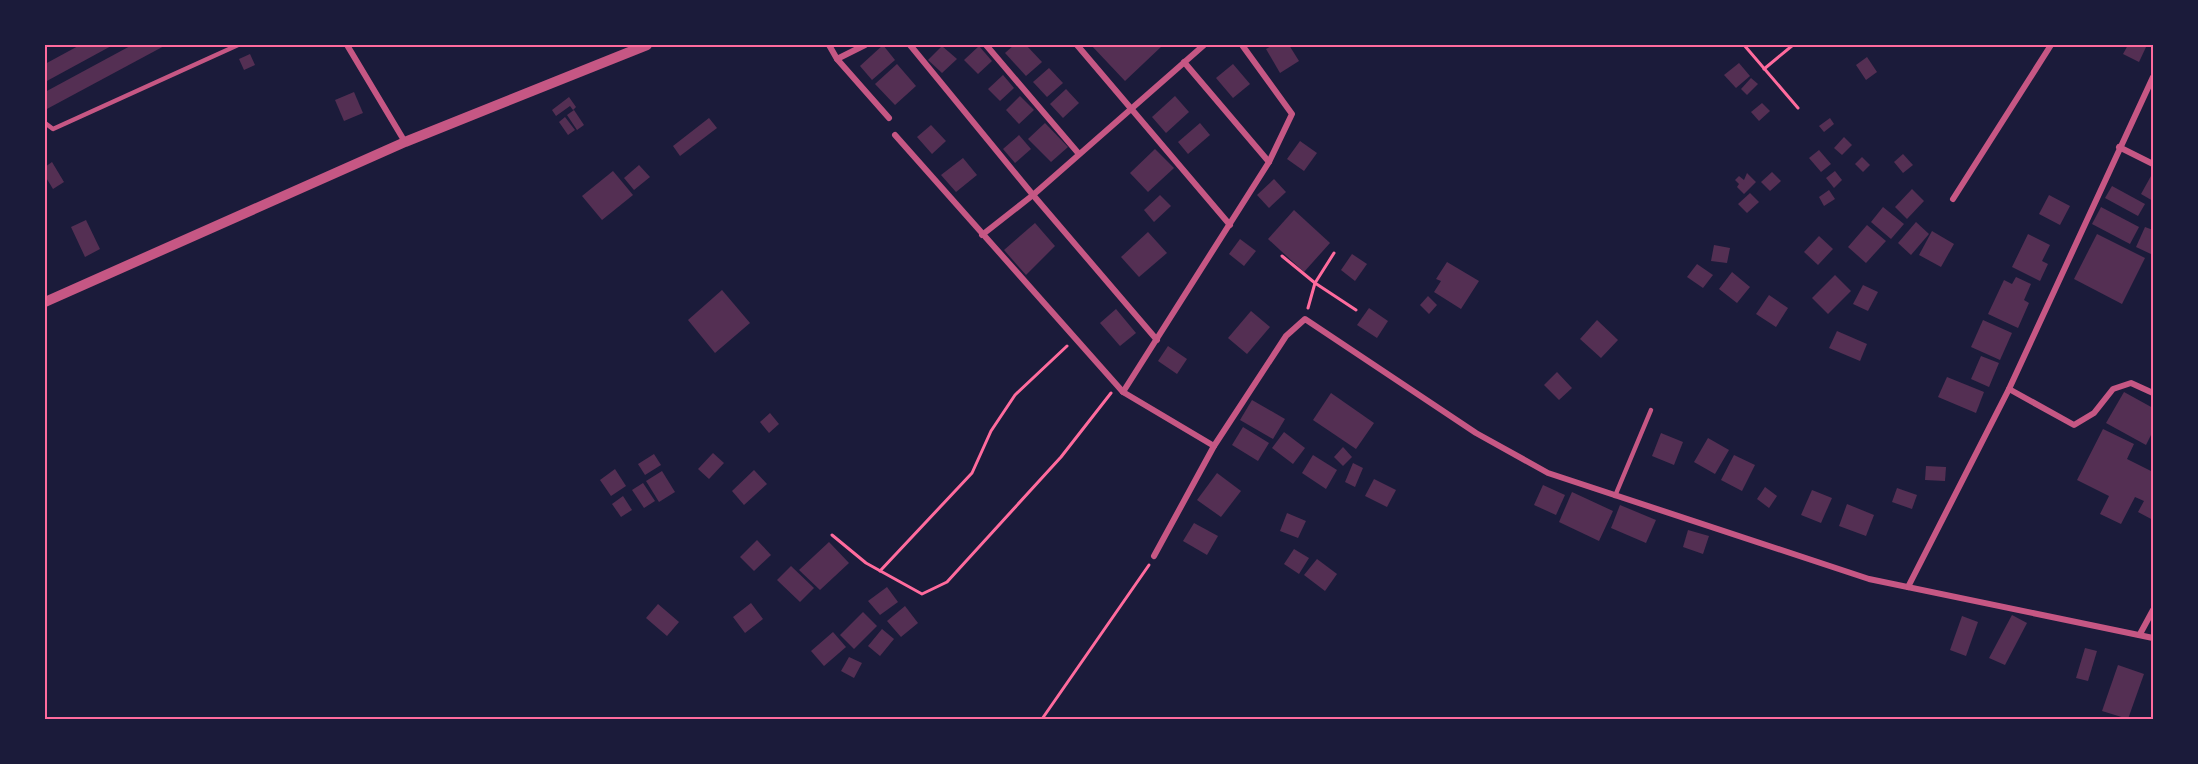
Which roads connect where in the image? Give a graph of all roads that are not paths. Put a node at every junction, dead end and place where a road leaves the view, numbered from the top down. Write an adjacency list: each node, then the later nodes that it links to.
1 (238, 45): 17 (lane)
2 (347, 45): 19 (street)
3 (647, 45): 19 (street)
4 (829, 45): 12 (street)
5 (865, 45): 12 (street)
6 (910, 45): 24 (street)
7 (986, 45): 21 (street)
8 (1077, 45): 15 (street)
9 (1204, 45): 13 (street)
10 (1242, 45): 22 (street)
11 (2050, 45): 25 (street)
12 (837, 59): 16 (street)
13 (1184, 62): 15 (street); 22 (street)
14 (2153, 77): 20 (street)
15 (1131, 108): 21 (street); 26 (street)
16 (889, 118)
17 (45, 123)
18 (895, 135): 27 (street)
19 (405, 142): 28 (street)
20 (2119, 147): 23 (street); 30 (street)
21 (1079, 154): 24 (street)
22 (1269, 162): 26 (street)
23 (2153, 164)
24 (1033, 195): 27 (street); 29 (street)
25 (1953, 199)
26 (1230, 225): 29 (street)
27 (982, 235): 31 (street)
28 (45, 302)
29 (1157, 340): 31 (street)
30 (2009, 389): 32 (street); 37 (street)
31 (1124, 392): 34 (street)
32 (2153, 393)
33 (1651, 410): 35 (lane)
34 (1214, 446): 35 (street); 36 (street)
35 (1614, 496): 37 (street)
36 (1154, 556)
37 (1908, 587): 39 (street)
38 (2153, 610): 39 (street)
39 (2140, 634): 40 (street)
40 (2153, 638)

